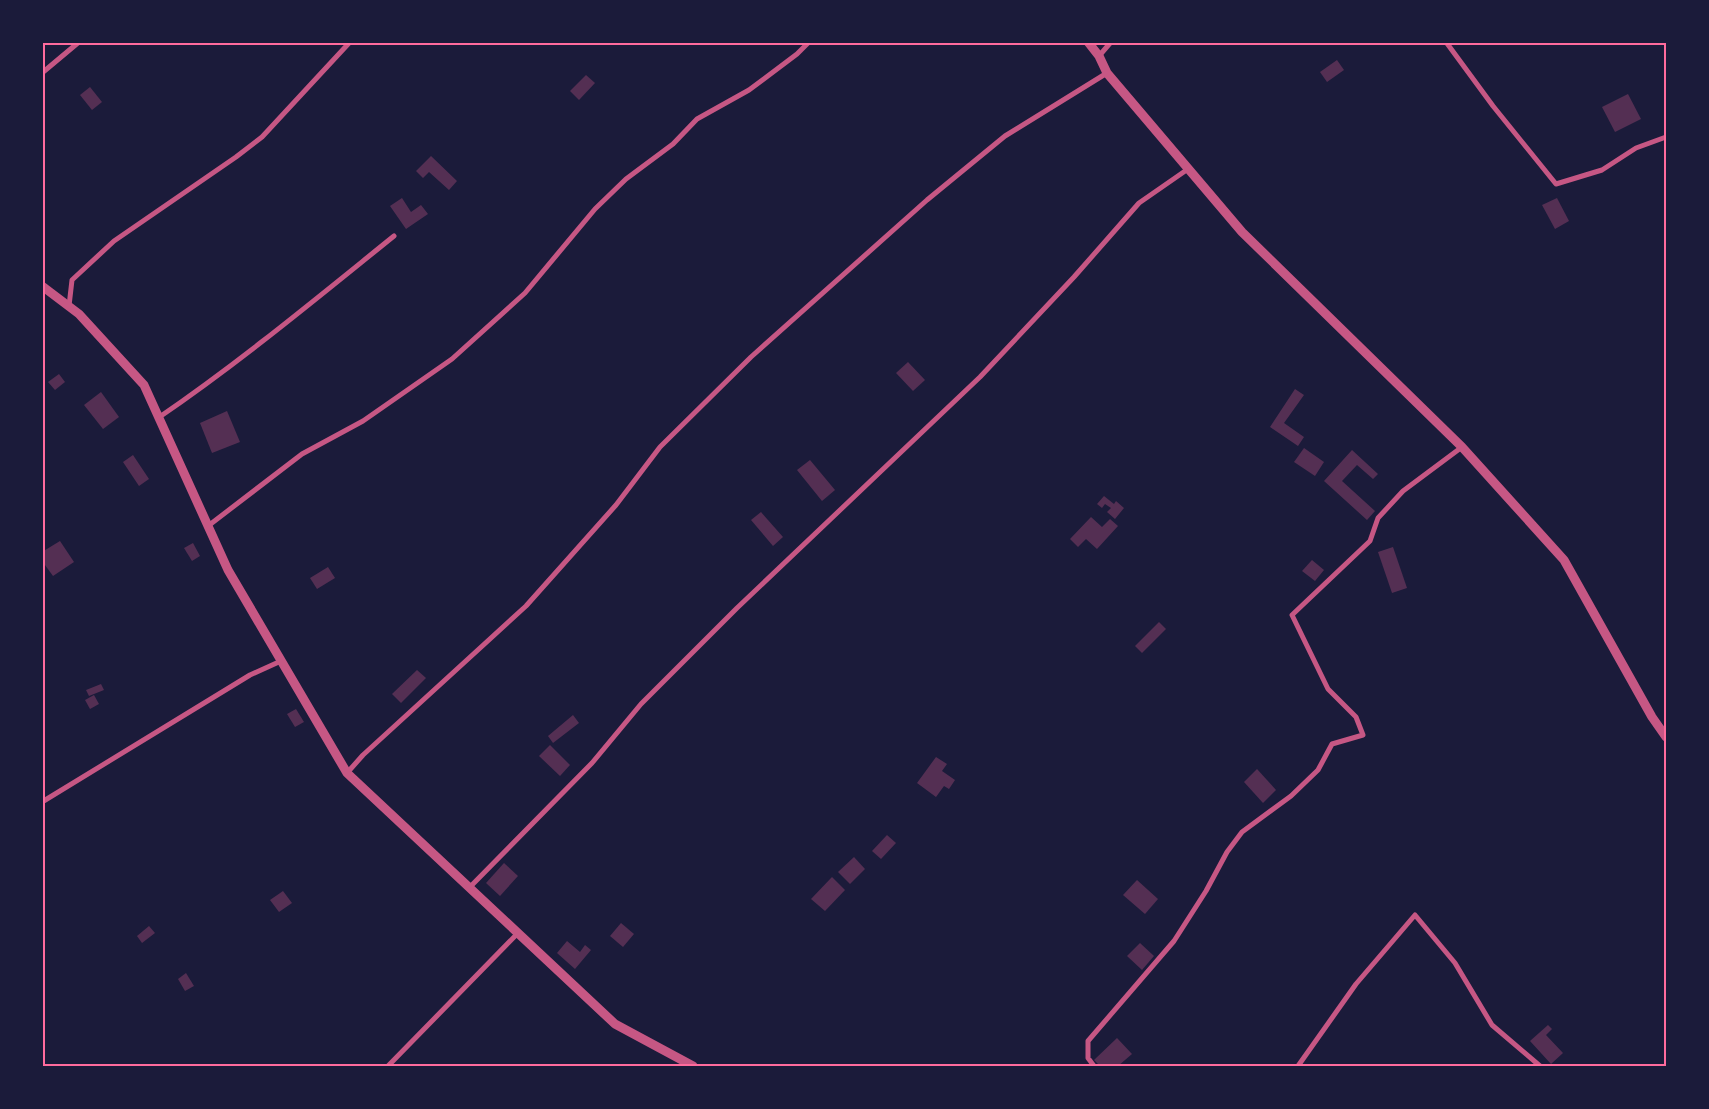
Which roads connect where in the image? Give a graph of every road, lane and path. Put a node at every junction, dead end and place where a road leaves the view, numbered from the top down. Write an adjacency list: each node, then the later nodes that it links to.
1 (79, 42): 8 (street)
2 (350, 42): 14 (street)
3 (809, 42): 17 (street)
4 (1088, 42): 7 (street)
5 (1110, 42): 7 (street)
6 (1446, 42): 10 (street)
7 (1099, 56): 9 (street)
8 (42, 73)
9 (1107, 73): 11 (street); 20 (street)
10 (1666, 136)
11 (1188, 169): 16 (street); 22 (street)
12 (394, 236): 15 (street)
13 (42, 286): 14 (street)
14 (69, 306): 15 (street)
15 (158, 418): 17 (street)
16 (1462, 447): 19 (street); 26 (street)
17 (208, 526): 18 (street)
18 (281, 661): 20 (street); 21 (street)
19 (1666, 737)
20 (347, 774): 22 (street)
21 (42, 802)
22 (469, 888): 23 (street)
23 (518, 934): 24 (street); 25 (street)
24 (388, 1066)
25 (693, 1066)
26 (1094, 1066)
27 (1298, 1066): 28 (street)
28 (1540, 1066)

